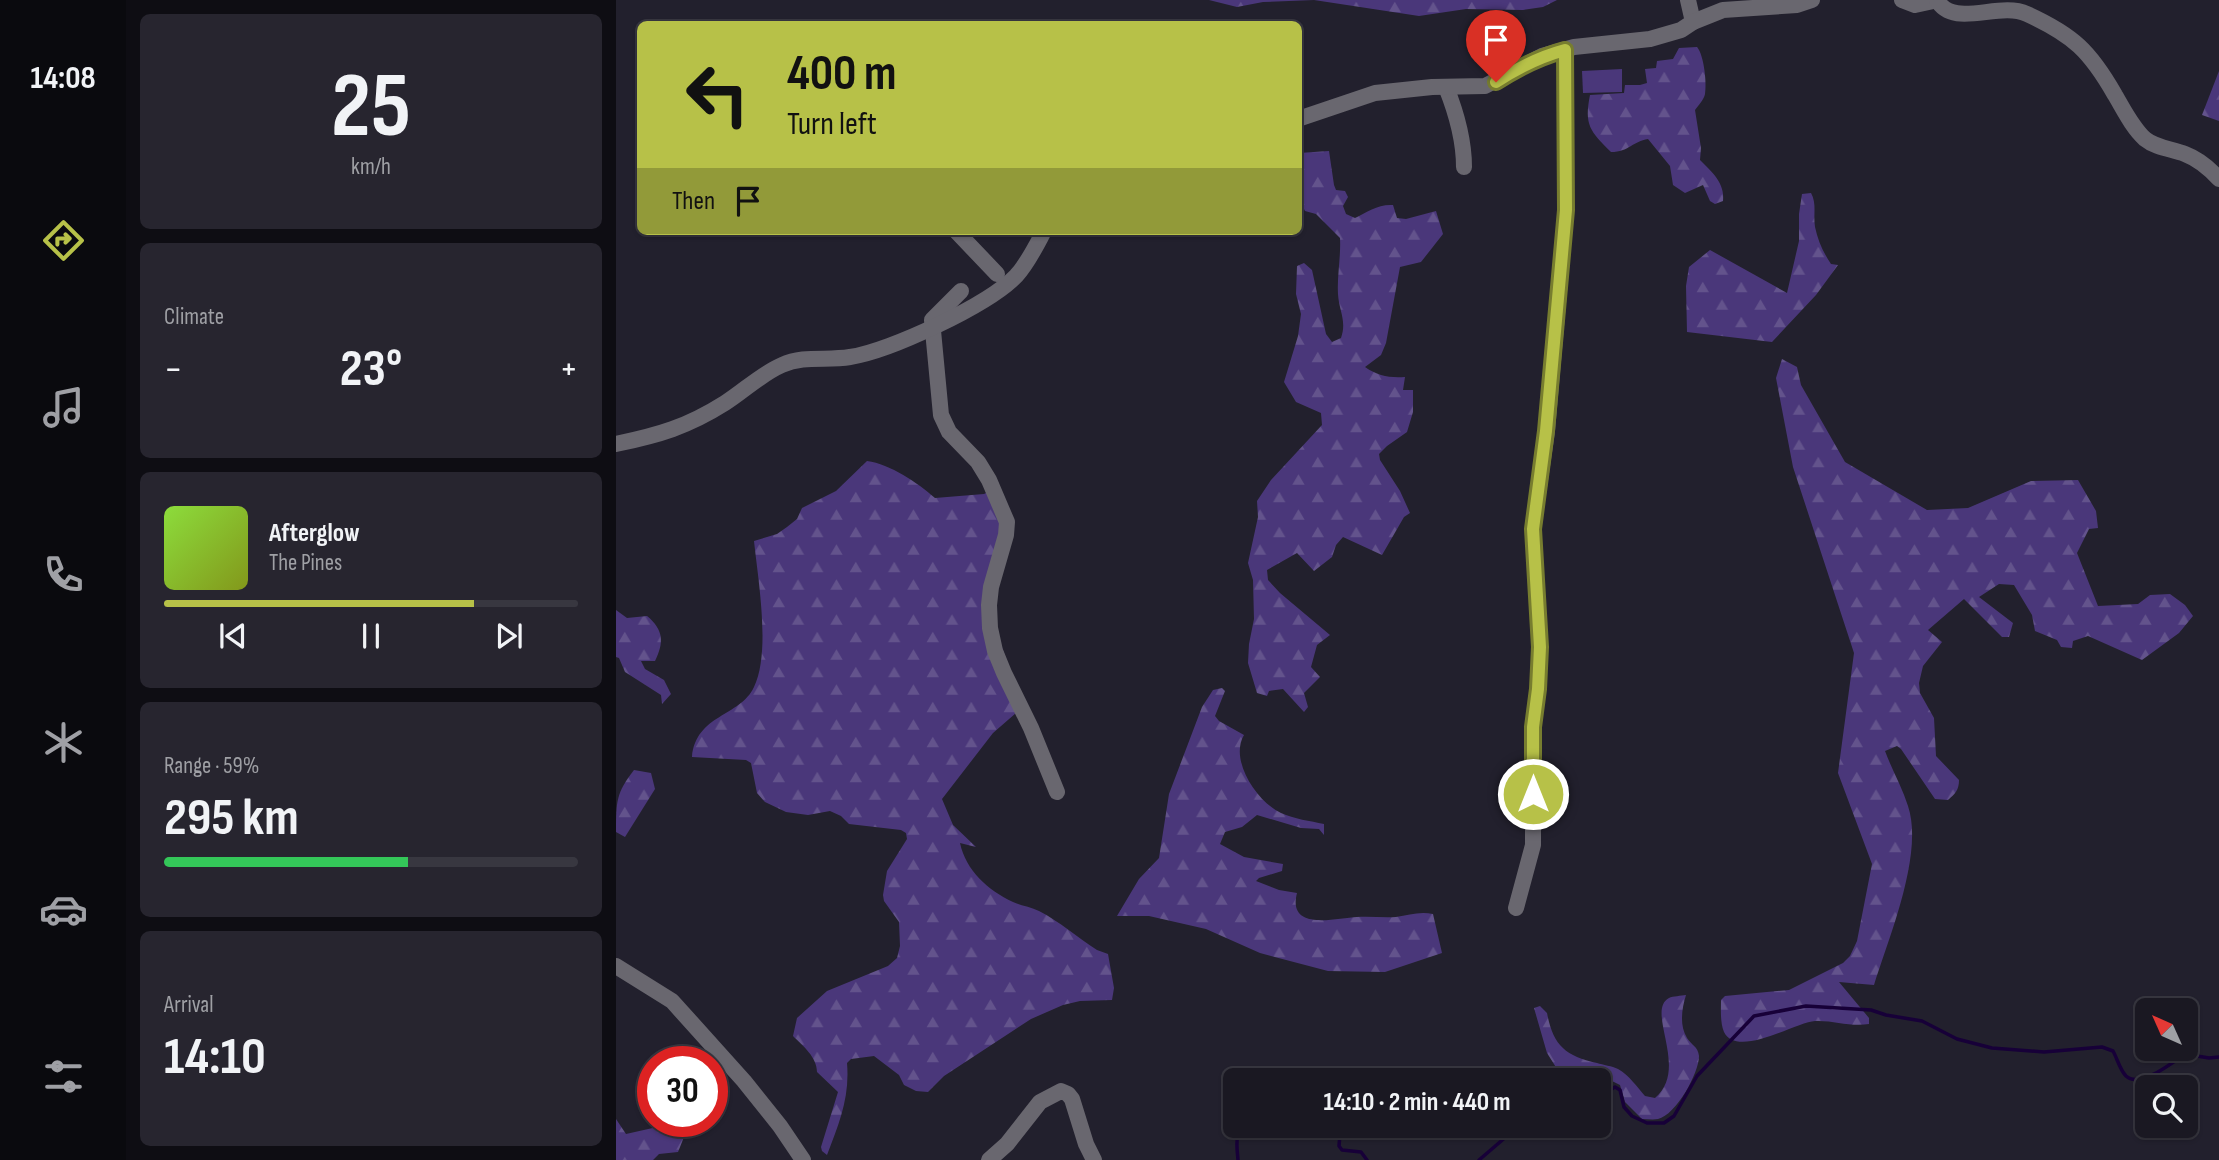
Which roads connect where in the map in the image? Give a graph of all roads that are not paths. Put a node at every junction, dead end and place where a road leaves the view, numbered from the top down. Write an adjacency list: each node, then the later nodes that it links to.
1 (1688, 0): 6 (street)
2 (1812, 0): 5 (street)
3 (1902, 0): 4 (street)
4 (1937, 0): 11 (street)
5 (1732, 4): 6 (street)
6 (1693, 22): 7 (street)
7 (1565, 50): 8 (street); 19 (street)
8 (1446, 87): 9 (street); 10 (street)
9 (1302, 118)
10 (1464, 167)
11 (2219, 179)
12 (960, 235): 14 (street)
13 (1042, 235): 16 (street)
14 (997, 274)
15 (961, 291): 16 (street)
16 (931, 327): 17 (street); 18 (street)
17 (616, 444)
18 (1057, 792)
19 (1516, 908)
20 (616, 966): 21 (street)
21 (803, 1160)
22 (989, 1160): 23 (street)
23 (1094, 1160)

